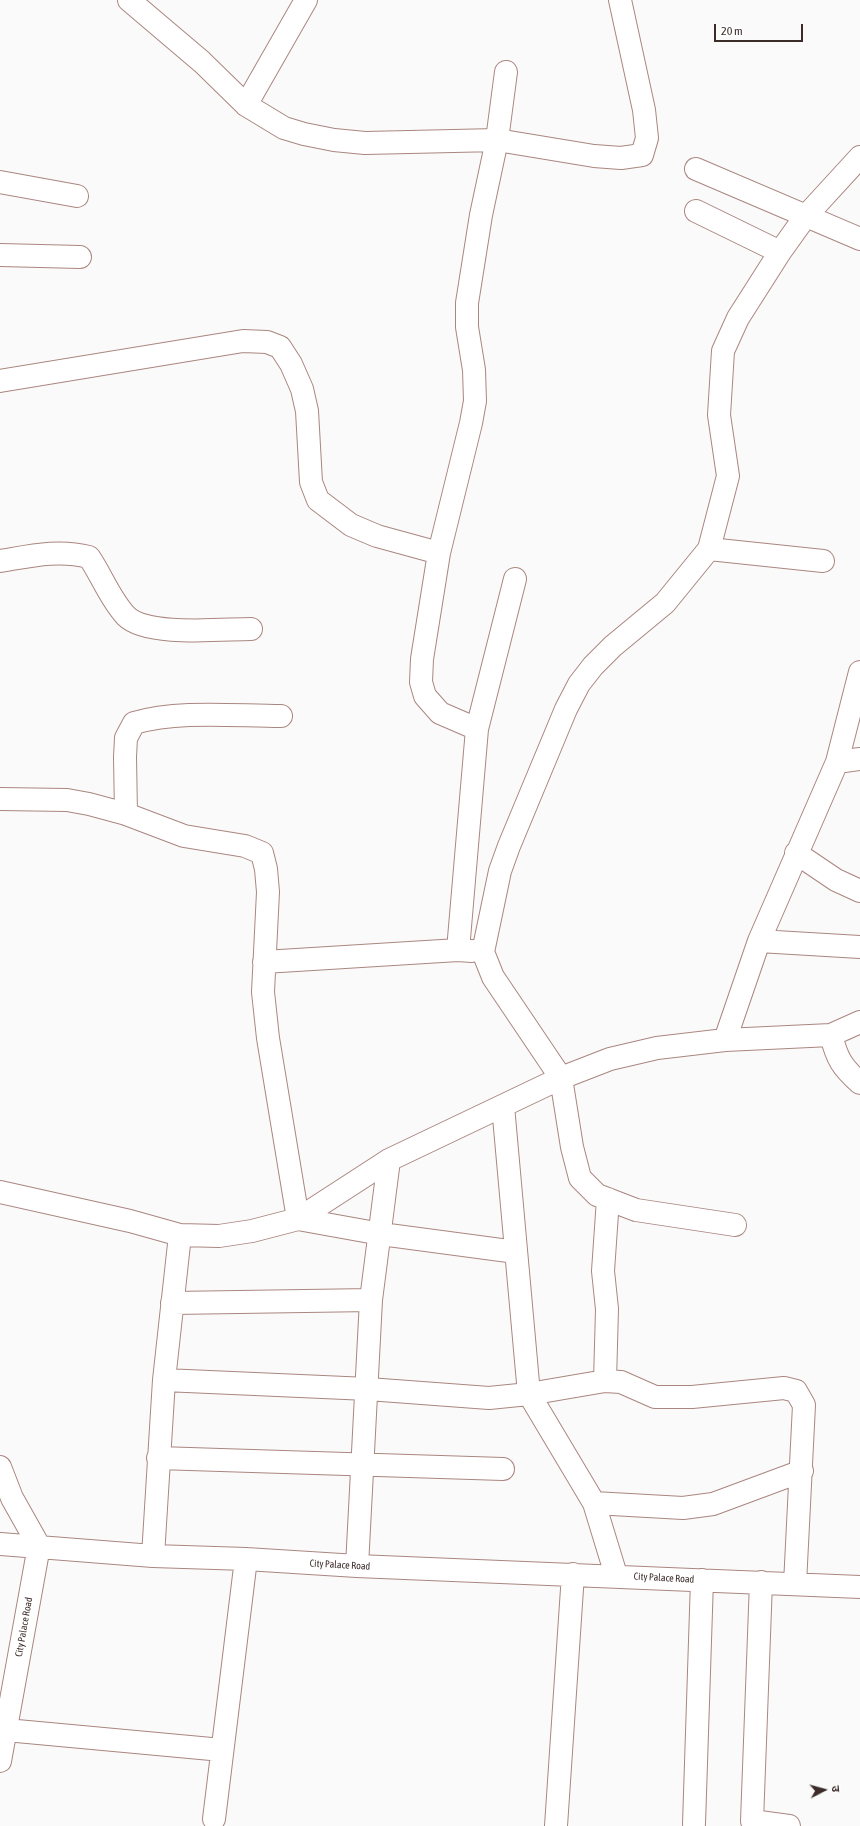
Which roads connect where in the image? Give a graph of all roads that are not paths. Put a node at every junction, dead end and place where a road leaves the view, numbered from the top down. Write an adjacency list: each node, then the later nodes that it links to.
1 (129, 0): 5 (street)
2 (306, 0): 5 (street)
3 (620, 0): 6 (street)
4 (506, 72): 6 (street)
5 (246, 105): 6 (street)
6 (497, 140): 19 (street)
7 (860, 157): 12 (street)
8 (696, 169): 12 (street)
9 (0, 182): 10 (street)
10 (77, 196)
11 (696, 211): 14 (street)
12 (805, 217): 13 (street); 14 (street)
13 (860, 239)
14 (780, 252): 18 (street)
15 (0, 255): 16 (street)
16 (80, 257)
17 (0, 381): 19 (street)
18 (709, 549): 20 (street); 36 (street)
19 (439, 554): 26 (street)
20 (823, 560)
21 (0, 561): 23 (street)
22 (515, 579): 26 (street)
23 (252, 629)
24 (860, 672): 28 (street)
25 (281, 716): 30 (street)
26 (477, 729): 35 (street)
27 (860, 760): 28 (street)
28 (837, 762): 31 (street)
29 (0, 799): 30 (street)
30 (126, 814): 37 (street)
31 (796, 854): 32 (street); 33 (street)
32 (860, 891)
33 (759, 941): 34 (street); 40 (street)
34 (860, 947)
35 (458, 950): 36 (street); 37 (street)
36 (483, 952): 41 (street)
37 (264, 962): 47 (street)
38 (860, 1022): 39 (street)
39 (831, 1035): 40 (street); 42 (street)
40 (725, 1040): 41 (street)
41 (561, 1078): 43 (street); 46 (street)
42 (860, 1083)
43 (503, 1106): 44 (street); 51 (street)
44 (389, 1160): 47 (street); 49 (street)
45 (0, 1192): 50 (street)
46 (608, 1199): 48 (street); 55 (street)
47 (298, 1219): 49 (street); 50 (street)
48 (735, 1225)
49 (381, 1234): 51 (street); 52 (street)
50 (180, 1235): 53 (street)
51 (516, 1252): 57 (street)
52 (371, 1300): 53 (street); 56 (street)
53 (172, 1303): 54 (street)
54 (164, 1380): 56 (street); 58 (street)
55 (605, 1381): 57 (street); 62 (street)
56 (368, 1390): 57 (street); 59 (street)
57 (529, 1394): 63 (street)
58 (158, 1458): 59 (street); 66 (street)
59 (363, 1466): 61 (street); 68 (street)
60 (0, 1467): 65 (street)
61 (502, 1469)
62 (802, 1471): 63 (street); 73 (street)
63 (594, 1503): 70 (street)
64 (0, 1544): 65 (street)
65 (39, 1546): 66 (street, City Palace Road); 75 (street, City Palace Road)
66 (153, 1556): 67 (street, City Palace Road)
67 (246, 1559): 68 (street, City Palace Road); 76 (street)
68 (357, 1566): 69 (street, City Palace Road)
69 (573, 1574): 70 (street, City Palace Road); 80 (street)
70 (616, 1575): 71 (street, City Palace Road)
71 (702, 1580): 72 (street, City Palace Road); 79 (street)
72 (761, 1582): 73 (street, City Palace Road); 81 (street)
73 (795, 1584): 74 (street, City Palace Road)
74 (860, 1586)
75 (6, 1730): 76 (street); 77 (street, City Palace Road)
76 (222, 1750): 78 (street)
77 (0, 1761)
78 (214, 1819)
79 (694, 1824)
80 (556, 1826)
81 (789, 1826)

